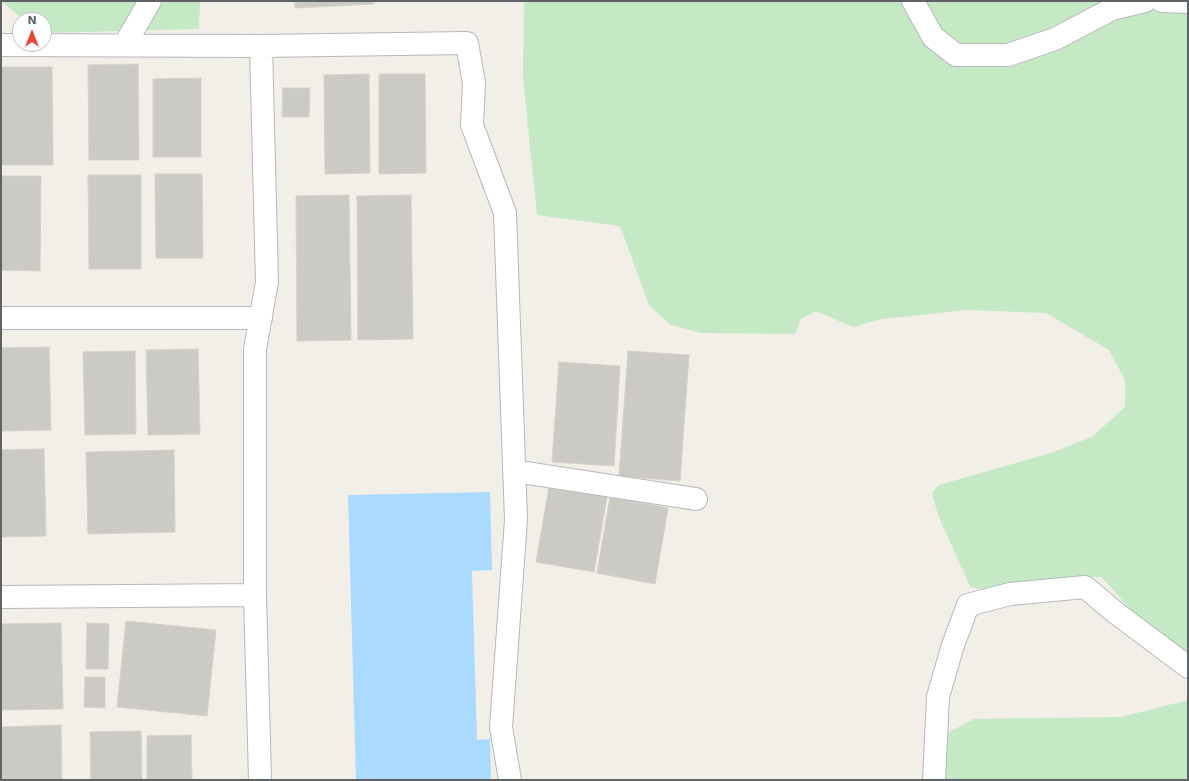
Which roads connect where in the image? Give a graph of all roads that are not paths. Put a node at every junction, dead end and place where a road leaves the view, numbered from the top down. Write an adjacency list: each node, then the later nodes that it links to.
1 (150, 1): 6 (street)
2 (913, 1): 3 (street)
3 (1145, 1)
4 (1162, 1): 5 (street)
5 (1188, 2)
6 (125, 44): 7 (street); 8 (street)
7 (1, 45)
8 (261, 46): 10 (street); 11 (street)
9 (1, 318): 10 (street)
10 (261, 318): 13 (street)
11 (514, 471): 12 (street); 17 (street)
12 (696, 499)
13 (255, 595): 14 (street); 16 (street)
14 (1, 597)
15 (1188, 667): 18 (street)
16 (260, 780)
17 (510, 780)
18 (934, 780)

